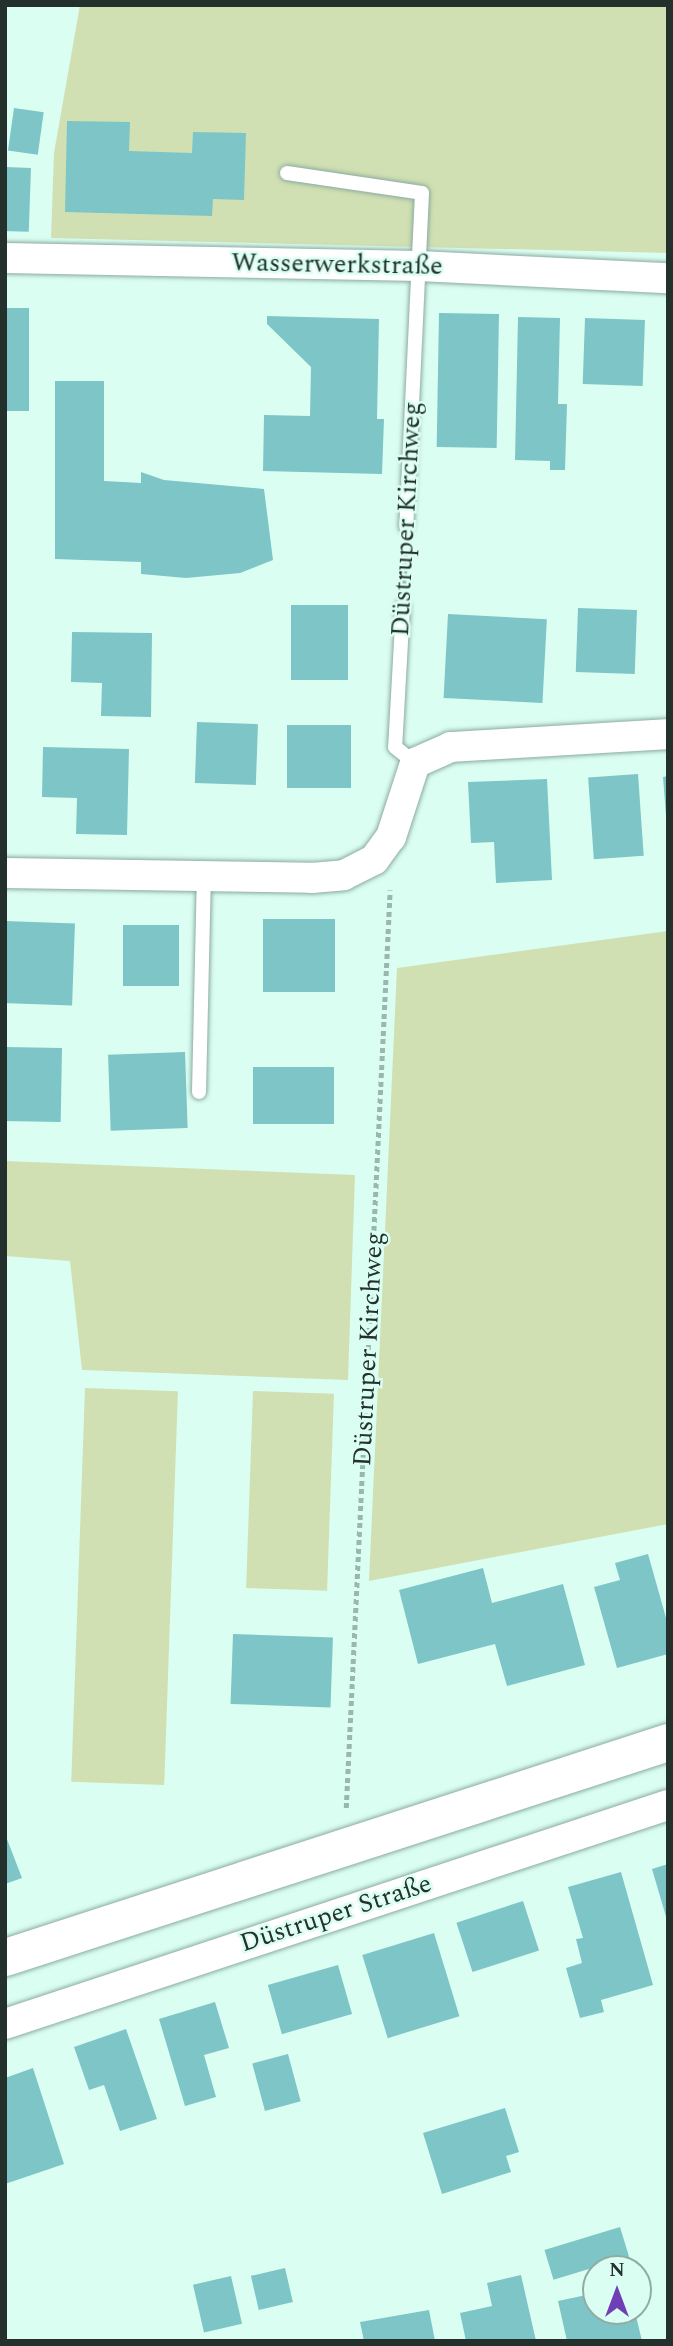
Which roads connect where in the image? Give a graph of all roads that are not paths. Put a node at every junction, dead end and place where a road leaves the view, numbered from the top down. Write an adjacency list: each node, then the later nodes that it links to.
1 (287, 173): 3 (lane, Düstruper Kirchweg)
2 (5, 258): 3 (street, Wasserwerkstraße)
3 (419, 266): 4 (street, Wasserwerkstraße); 5 (lane, Düstruper Kirchweg)
4 (668, 278)
5 (406, 527)
6 (403, 606): 8 (lane, Düstruper Kirchweg)
7 (668, 734): 8 (street)
8 (415, 763): 10 (street)
9 (5, 873): 10 (street)
10 (204, 876): 11 (lane)
11 (199, 1092)
12 (668, 1742): 14 (street)
13 (668, 1805): 15 (street, Düstruper Straße)
14 (5, 1957)
15 (5, 2024)

